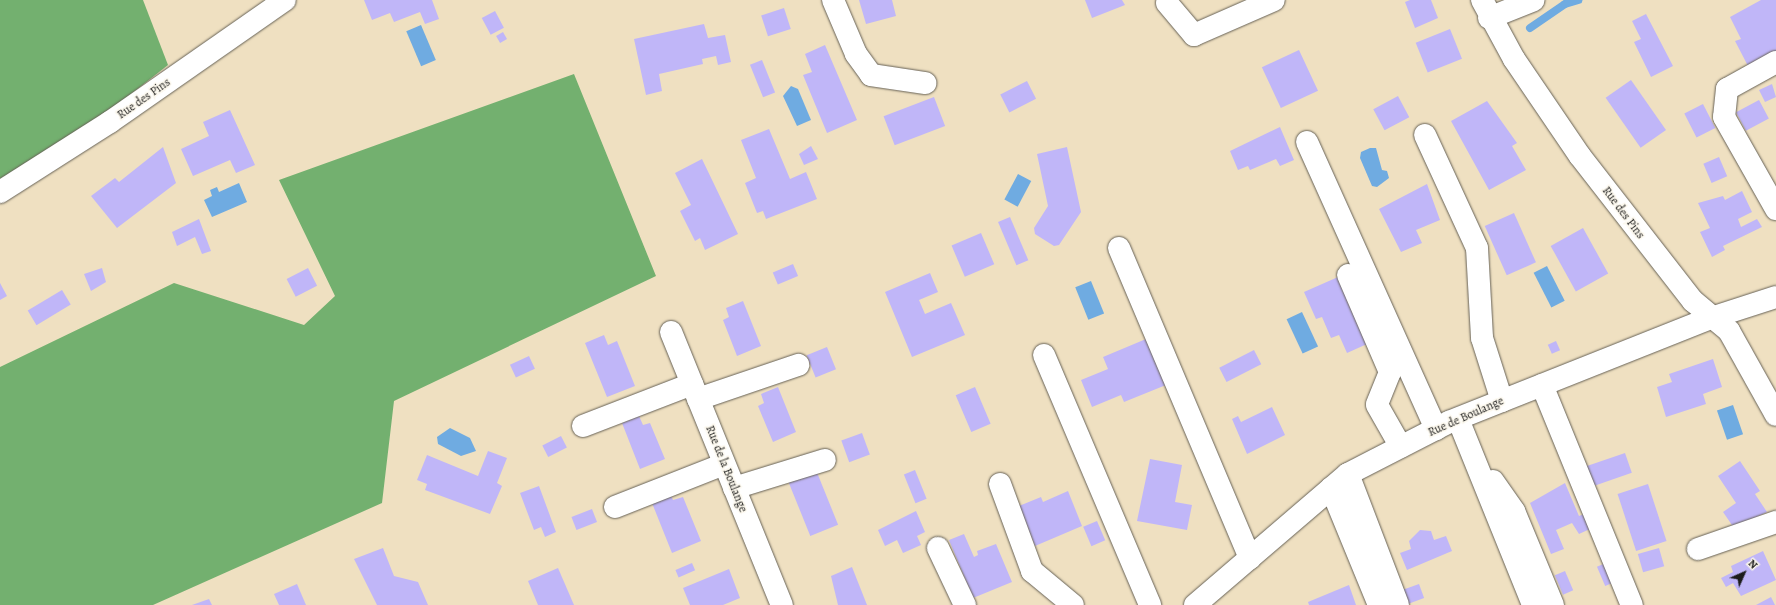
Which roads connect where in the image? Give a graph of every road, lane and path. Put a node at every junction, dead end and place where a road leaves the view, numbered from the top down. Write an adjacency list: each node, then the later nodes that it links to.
1 (284, 0): 11 (street, Rue des Pins)
2 (833, 0): 8 (street)
3 (1274, 0): 5 (street)
4 (1534, 0): 6 (street)
5 (1167, 3)
6 (1486, 9): 16 (street, Rue des Pins)
7 (1776, 62): 12 (street)
8 (925, 82)
9 (1426, 135): 22 (street)
10 (1307, 142): 26 (street)
11 (0, 192)
12 (1776, 210)
13 (1119, 248): 39 (street)
14 (1348, 275): 28 (street)
15 (1776, 297): 16 (street, Rue de Boulange)
16 (1710, 318): 20 (street, Rue de Boulange); 23 (street, Rue des Pins)
17 (671, 332): 21 (street, Rue de la Boulange)
18 (1044, 355): 43 (street)
19 (798, 365): 21 (street)
20 (1542, 385): 22 (street, Rue de Boulange); 49 (street)
21 (695, 392): 25 (street); 30 (street, Rue de la Boulange)
22 (1502, 401): 24 (street, Rue de Boulange)
23 (1776, 415)
24 (1458, 419): 26 (street, Rue de Boulange); 27 (street)
25 (583, 426)
26 (1436, 429): 28 (street, Rue de Boulange)
27 (1468, 443): 47 (street); 48 (street)
28 (1401, 447): 31 (street, Rue de Boulange)
29 (825, 460): 33 (street)
30 (724, 464): 33 (street, Rue de la Boulange); 35 (street)
31 (1348, 474): 34 (street, Rue de Boulange); 46 (street)
32 (1000, 484): 42 (street)
33 (734, 488): 40 (street, Rue de la Boulange)
34 (1331, 488): 39 (street, Rue de Boulange); 45 (street)
35 (615, 507)
36 (1776, 522): 38 (street)
37 (938, 548): 41 (street)
38 (1698, 549)
39 (1250, 558): 44 (street, Rue de Boulange)
40 (782, 605)
41 (965, 605)
42 (1073, 605)
43 (1150, 605)
44 (1195, 605)
45 (1379, 605)
46 (1398, 605)
47 (1533, 605)
48 (1552, 605)
49 (1632, 605)

